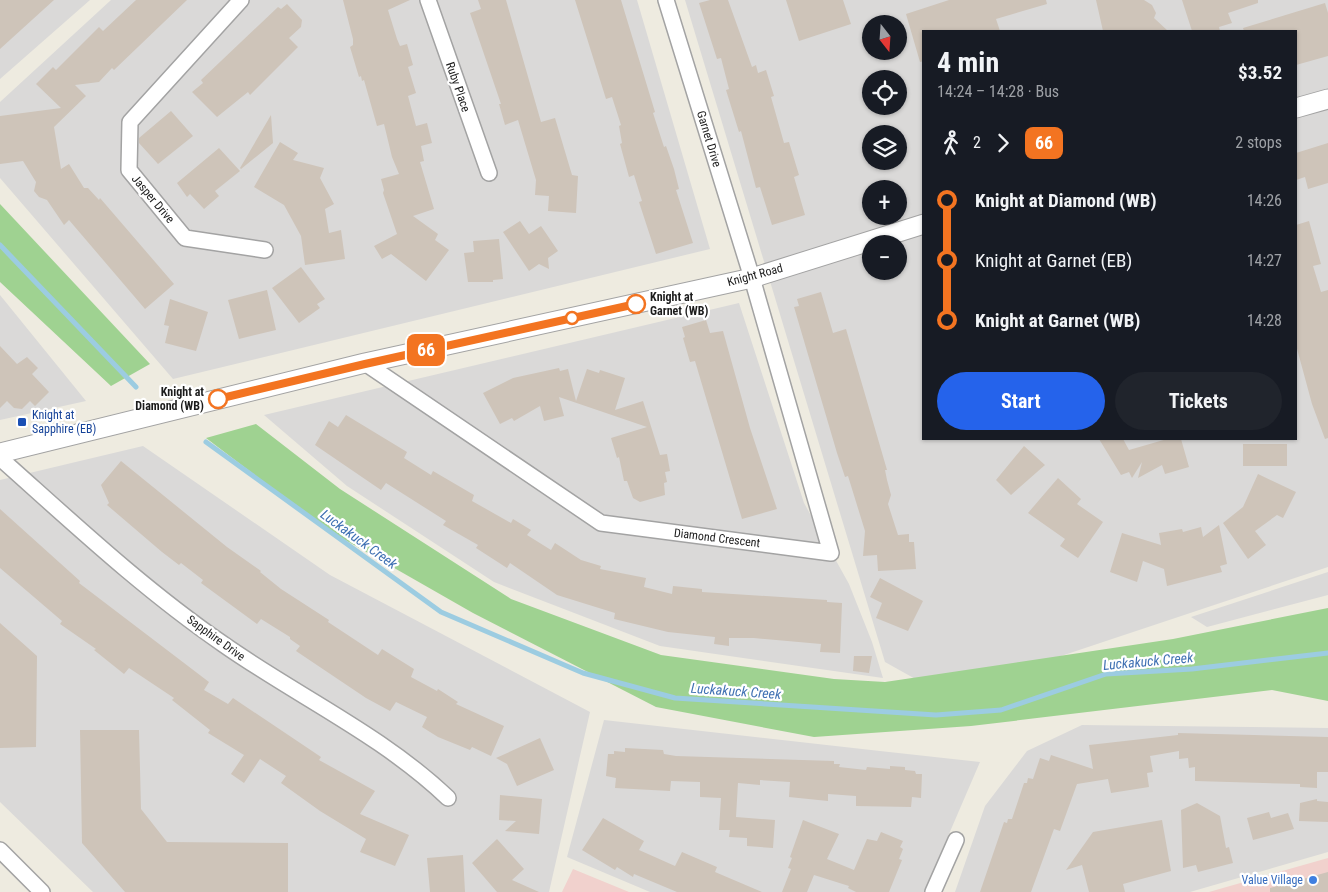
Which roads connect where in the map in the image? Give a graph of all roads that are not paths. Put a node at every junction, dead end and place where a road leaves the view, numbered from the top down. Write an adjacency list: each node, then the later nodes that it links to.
1 (241, 0): 8 (street, Jasper Drive)
2 (428, 0): 6 (street, Ruby Place)
3 (666, 0): 9 (street, Garnet Drive)
4 (1328, 98): 5 (street)
5 (1297, 108)
6 (489, 173)
7 (922, 225): 9 (street, Knight Road)
8 (264, 250)
9 (752, 278): 10 (street, Knight Road); 10 (street, Diamond Crescent)
10 (365, 364): 11 (street, Knight Road)
11 (0, 453)
12 (0, 458): 13 (street, Sapphire Drive)
13 (448, 798)
14 (956, 840): 17 (street)
15 (0, 850): 16 (street)
16 (42, 892)
17 (934, 892)

